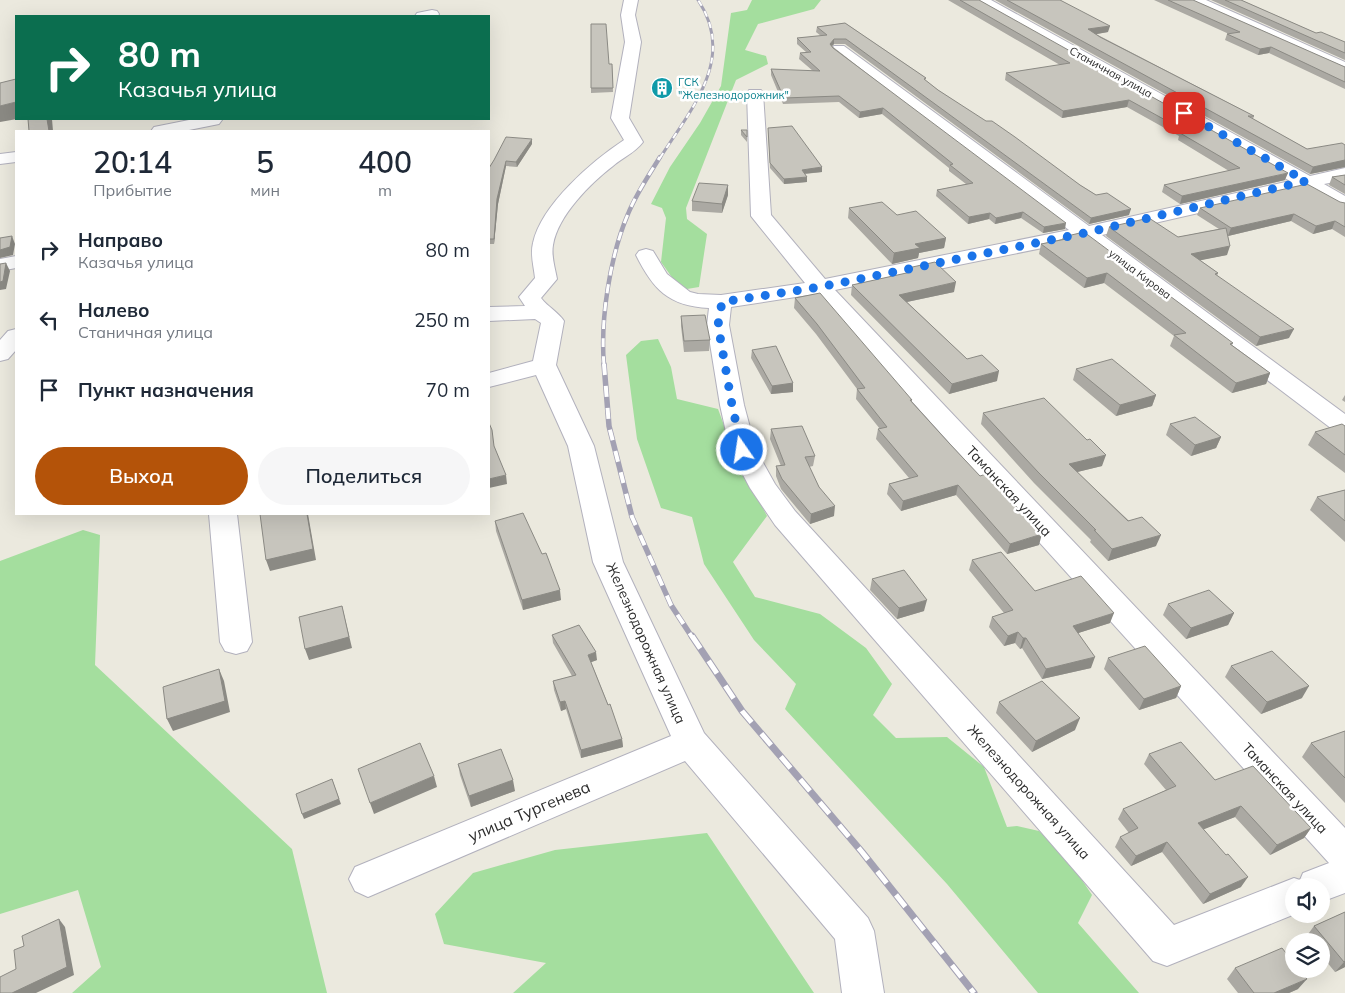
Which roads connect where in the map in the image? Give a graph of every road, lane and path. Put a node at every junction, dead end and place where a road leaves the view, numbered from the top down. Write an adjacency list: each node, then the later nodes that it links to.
1 (631, 0): 20 (street)
2 (981, 0): 12 (street, Станичная улица)
3 (1195, 0): 5 (street)
4 (839, 49): 14 (street, улица Кирова)
5 (1345, 68)
6 (755, 94): 18 (street, Таманская улица)
7 (216, 123): 8 (street)
8 (167, 130)
9 (15, 157): 10 (street)
10 (0, 159)
11 (1345, 174): 12 (street)
12 (1306, 181): 13 (street, Станичная улица); 14 (street)
13 (1345, 204)
14 (1085, 233): 18 (street); 28 (street, улица Кирова)
15 (646, 255): 19 (street)
16 (15, 262): 17 (street)
17 (0, 265)
18 (820, 287): 19 (street); 32 (street, Таманская улица)
19 (722, 302): 36 (street, Железнодорожная улица)
20 (535, 305): 21 (street); 26 (street)
21 (498, 314)
22 (0, 322): 23 (street)
23 (15, 325)
24 (15, 337): 25 (street)
25 (0, 354)
26 (544, 365): 27 (street); 31 (street, Железнодорожная улица)
27 (490, 380)
28 (1345, 426)
29 (222, 515): 30 (street)
30 (236, 642)
31 (691, 743): 34 (street, улица Тургенева); 37 (street, Железнодорожная улица)
32 (1345, 854)
33 (1345, 875): 35 (street)
34 (368, 879)
35 (1330, 881)
36 (1285, 900)
37 (863, 993)

